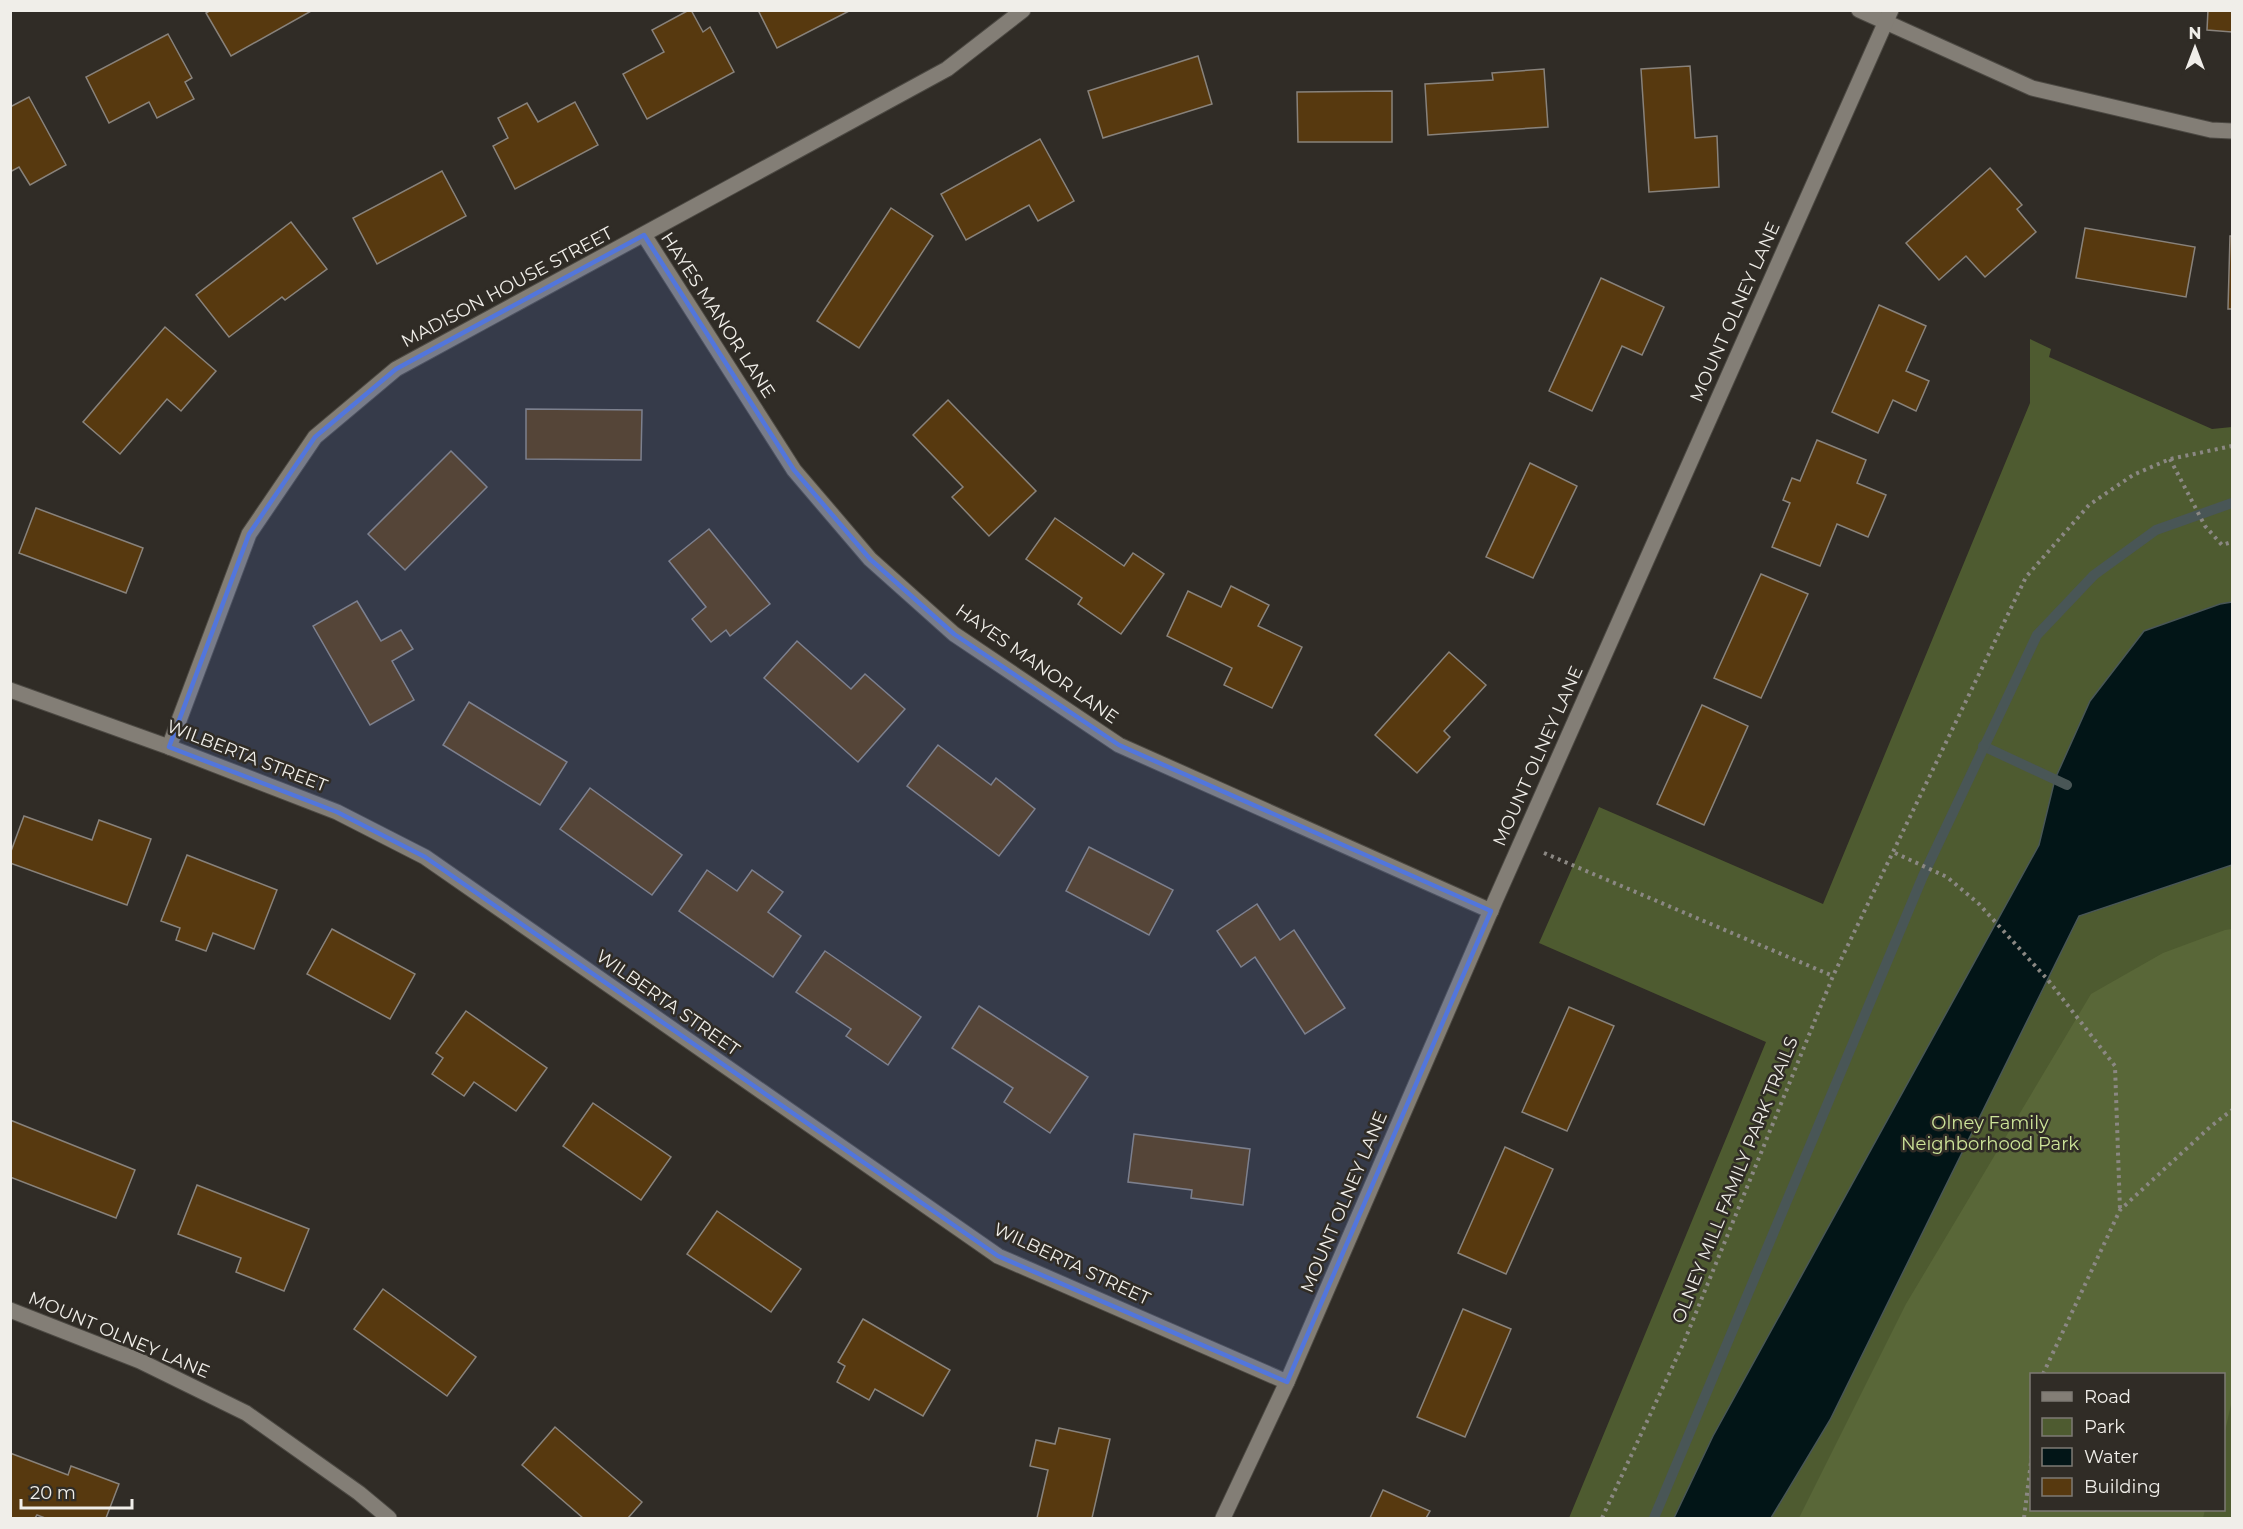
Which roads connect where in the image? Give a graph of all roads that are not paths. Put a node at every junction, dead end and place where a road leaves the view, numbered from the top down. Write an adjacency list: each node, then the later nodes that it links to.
1 (1023, 10): 5 (street, MADISON HOUSE STREET)
2 (1859, 10): 3 (street)
3 (1888, 16): 4 (street); 8 (street, MOUNT OLNEY LANE)
4 (2232, 131)
5 (644, 235): 7 (street, MADISON HOUSE STREET); 8 (street, HAYES MANOR LANE)
6 (10, 690): 7 (street, WILBERTA STREET)
7 (169, 747): 10 (street, WILBERTA STREET)
8 (1491, 911): 10 (street, MOUNT OLNEY LANE)
9 (10, 1310): 11 (street, MOUNT OLNEY LANE)
10 (1287, 1382): 12 (street, MOUNT OLNEY LANE)
11 (388, 1518)
12 (1223, 1518)

